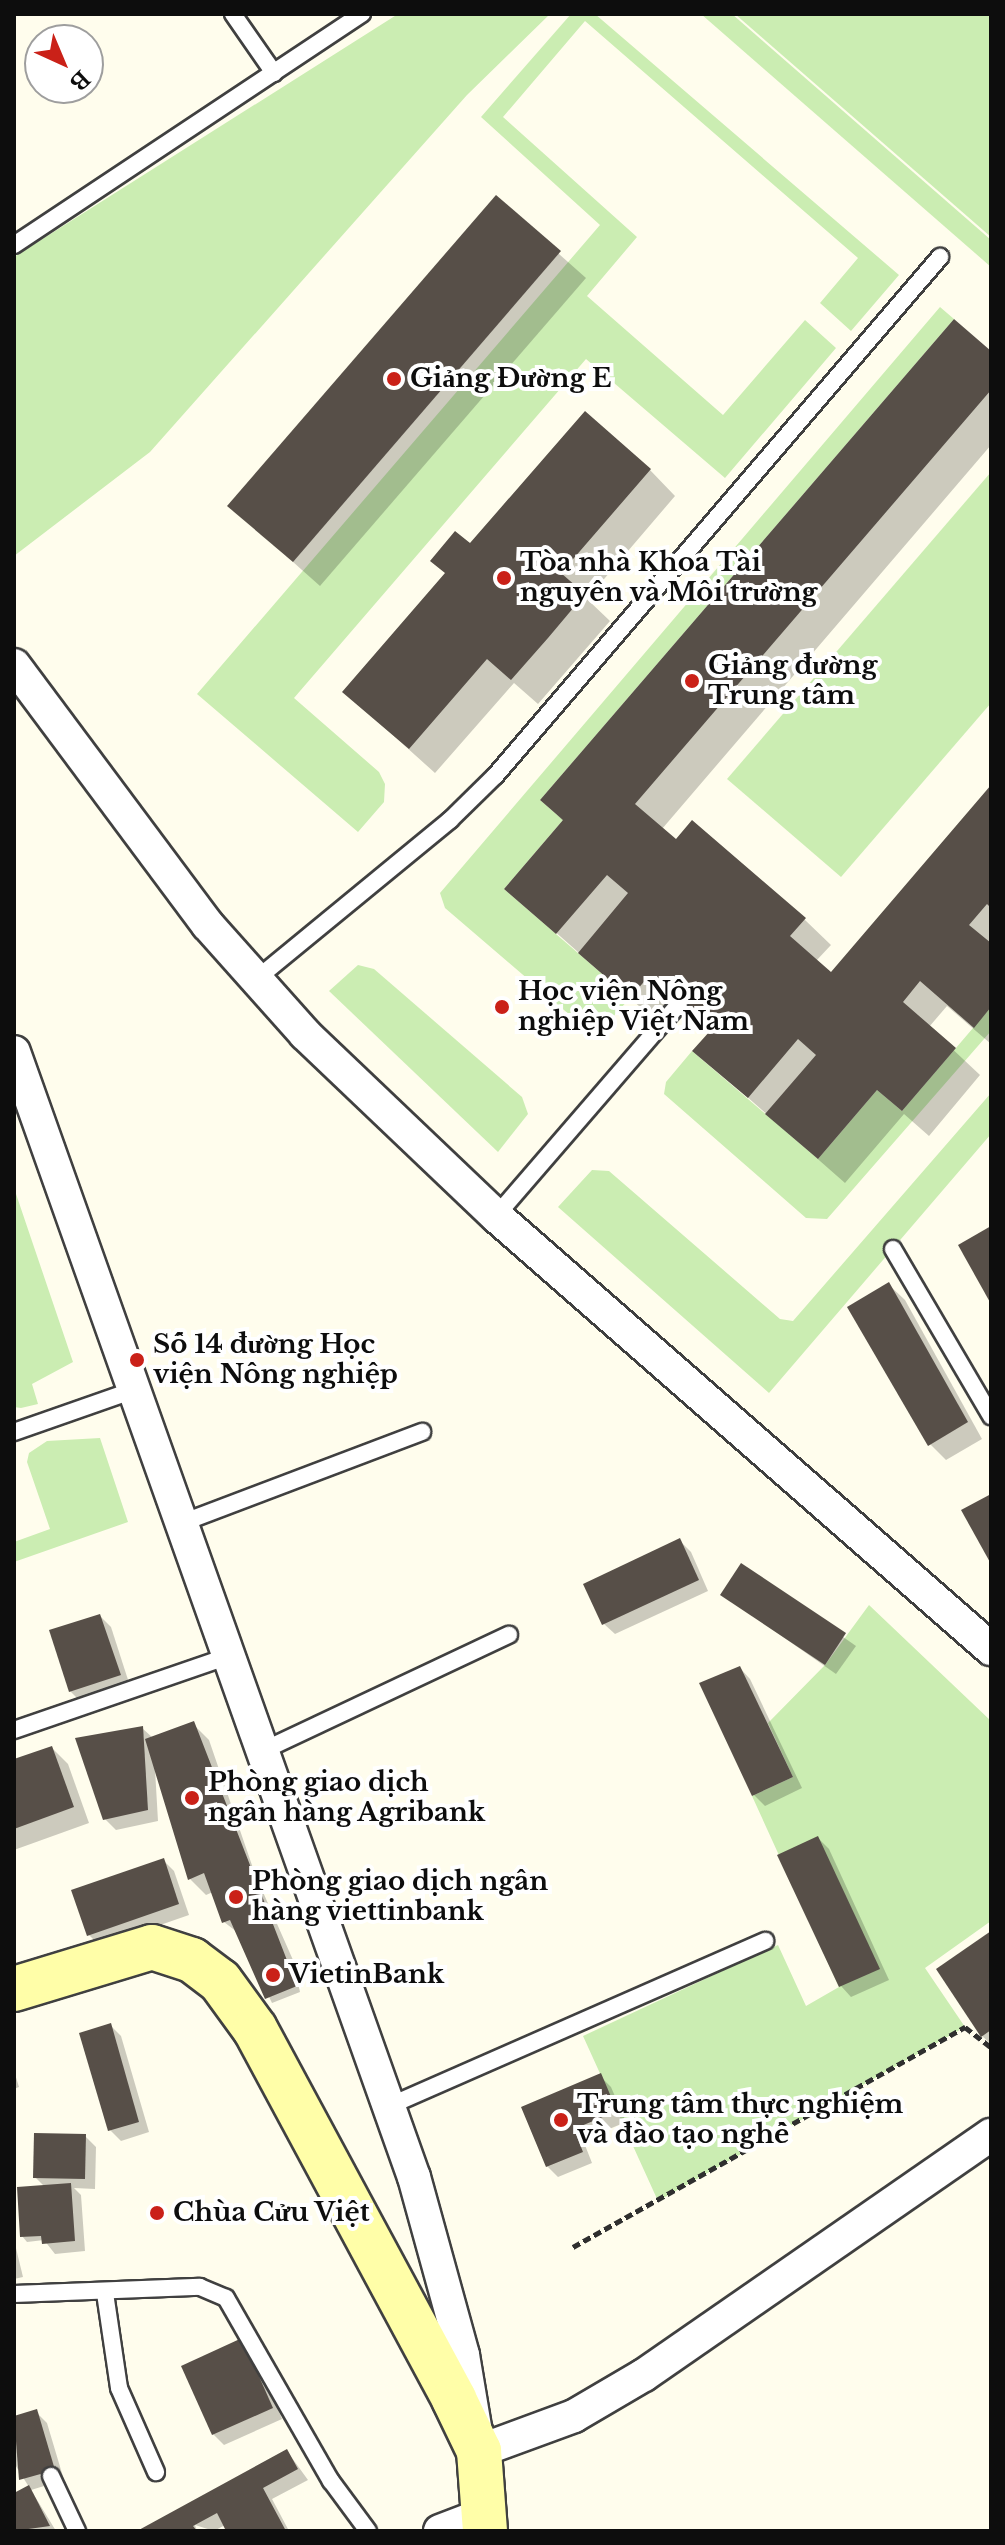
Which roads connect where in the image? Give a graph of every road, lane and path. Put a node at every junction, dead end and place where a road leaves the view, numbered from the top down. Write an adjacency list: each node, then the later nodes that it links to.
1 (233, 14): 3 (lane)
2 (362, 14): 3 (lane)
3 (274, 73): 4 (lane)
4 (14, 245)
5 (940, 257): 7 (lane)
6 (14, 665): 7 (street)
7 (254, 981): 11 (street)
8 (679, 1004): 11 (lane)
9 (14, 1052): 10 (street)
10 (26, 1124): 13 (street)
11 (496, 1216): 19 (street)
12 (893, 1249): 14 (lane)
13 (134, 1390): 15 (lane); 17 (street)
14 (991, 1416)
15 (14, 1432)
16 (422, 1432): 17 (lane)
17 (182, 1523): 20 (street)
18 (509, 1635): 22 (lane)
19 (991, 1649)
20 (229, 1656): 21 (lane); 22 (street)
21 (14, 1730)
22 (262, 1751): 26 (street)
23 (765, 1941): 26 (lane)
24 (14, 1989): 31 (street)
25 (991, 2047): 28 (path)
26 (389, 2106): 31 (street)
27 (991, 2135): 31 (street)
28 (573, 2247)
29 (105, 2293): 30 (lane); 32 (lane); 36 (lane)
30 (14, 2294)
31 (479, 2451): 34 (street)
32 (156, 2472)
33 (51, 2476): 35 (lane)
34 (484, 2523): 37 (street)
35 (77, 2531)
36 (368, 2531)
37 (440, 2531)

